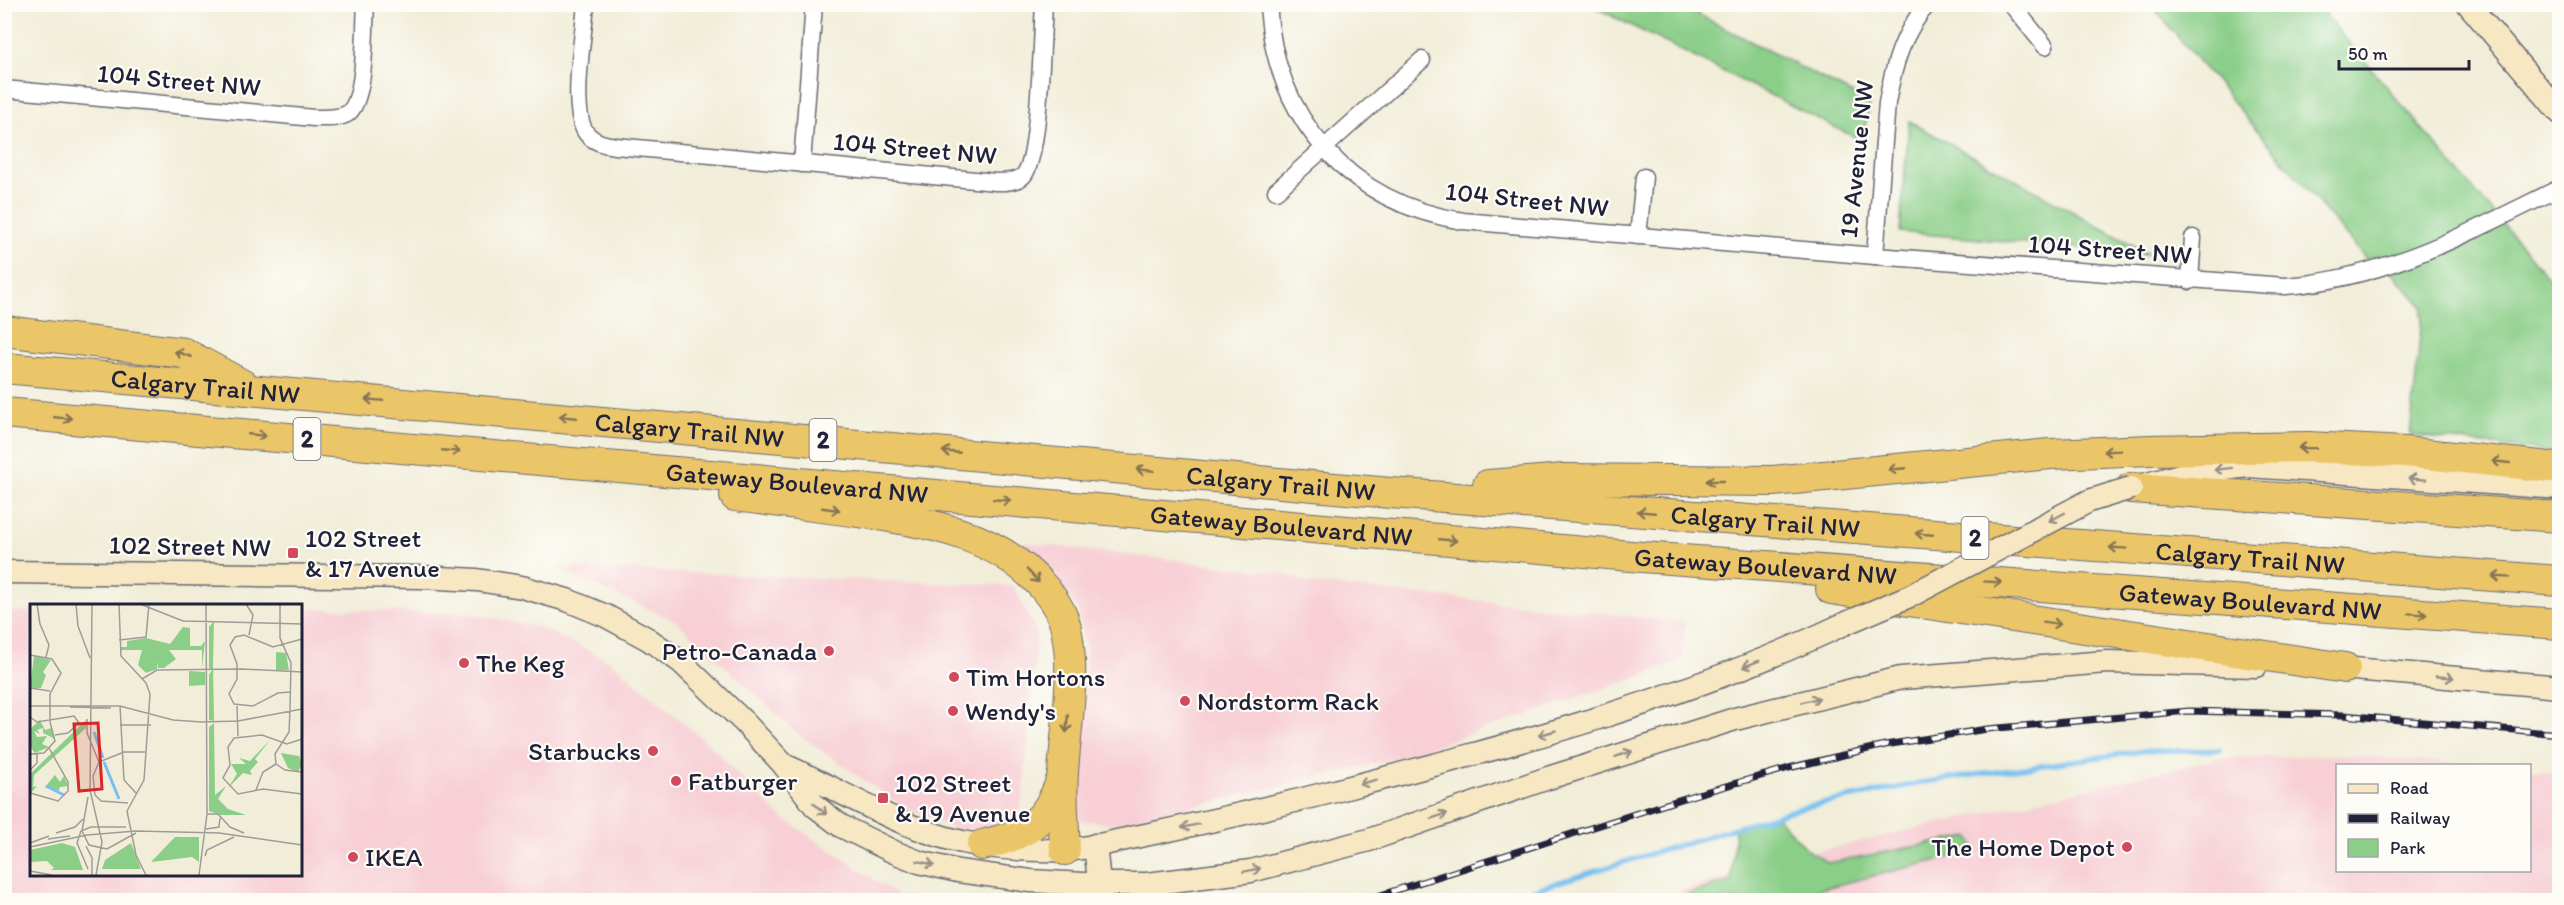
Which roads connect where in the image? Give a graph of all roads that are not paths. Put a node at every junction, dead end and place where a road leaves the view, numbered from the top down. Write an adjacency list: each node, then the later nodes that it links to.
1 (366, 4): 11 (street, 104 Street NW)
2 (586, 4): 14 (street, 104 Street NW)
3 (814, 4): 14 (street, 104 Street NW)
4 (1044, 4): 14 (street, 104 Street NW)
5 (1268, 4): 13 (street, 104 Street NW)
6 (1928, 4): 20 (street, 19 Avenue NW)
7 (2011, 4): 9 (street)
8 (2468, 4): 12 (street)
9 (2045, 46)
10 (1422, 60): 13 (street)
11 (4, 89)
12 (2559, 113)
13 (1325, 147): 17 (street); 18 (street, 104 Street NW)
14 (802, 164)
15 (1644, 177): 18 (street, 104 Street NW)
16 (2559, 188): 21 (street, 104 Street NW)
17 (1276, 191)
18 (1638, 236): 20 (street, 104 Street NW)
19 (2193, 238): 21 (street)
20 (1875, 256): 21 (street, 104 Street NW)
21 (2190, 281)
22 (4, 331): 24 (highway, one-way to 22)
23 (4, 368): 24 (highway, Calgary Trail NW / 2)
24 (254, 391): 30 (highway, Calgary Trail NW / 2, one-way to 24)
25 (4, 413): 26 (highway, Gateway Boulevard NW / 2, one-way to 26)
26 (609, 465): 32 (highway, Gateway Boulevard NW / 2, one-way to 32); 39 (highway, one-way to 39)
27 (2559, 468): 30 (highway, one-way to 30)
28 (2131, 488): 29 (street, 102 Street NW, one-way to 28); 31 (highway); 41 (street, 102 Street NW, one-way to 41, bridge)
29 (2559, 488)
30 (1391, 493): 34 (highway, Calgary Trail NW / 2, one-way to 30)
31 (2559, 517)
32 (1642, 557): 35 (highway, Gateway Boulevard NW / 2, one-way to 35); 36 (highway, one-way to 36)
33 (4, 572): 38 (street, 102 Street NW)
34 (2559, 581)
35 (2559, 624)
36 (2345, 668): 37 (street, one-way to 37); 43 (street, one-way to 36)
37 (2559, 687)
38 (783, 764): 40 (street, 102 Street NW); 44 (street, 102 Street NW, one-way to 44)
39 (1063, 775): 40 (highway); 42 (highway)
40 (982, 845): 42 (street, 102 Street NW)
41 (1095, 845): 42 (street, 102 Street NW); 45 (street)
42 (1065, 850): 44 (street)
43 (1194, 879): 45 (street, 102 Street NW); 46 (street)
44 (1070, 891): 45 (street, 102 Street NW)
45 (1100, 892)
46 (1147, 900)

